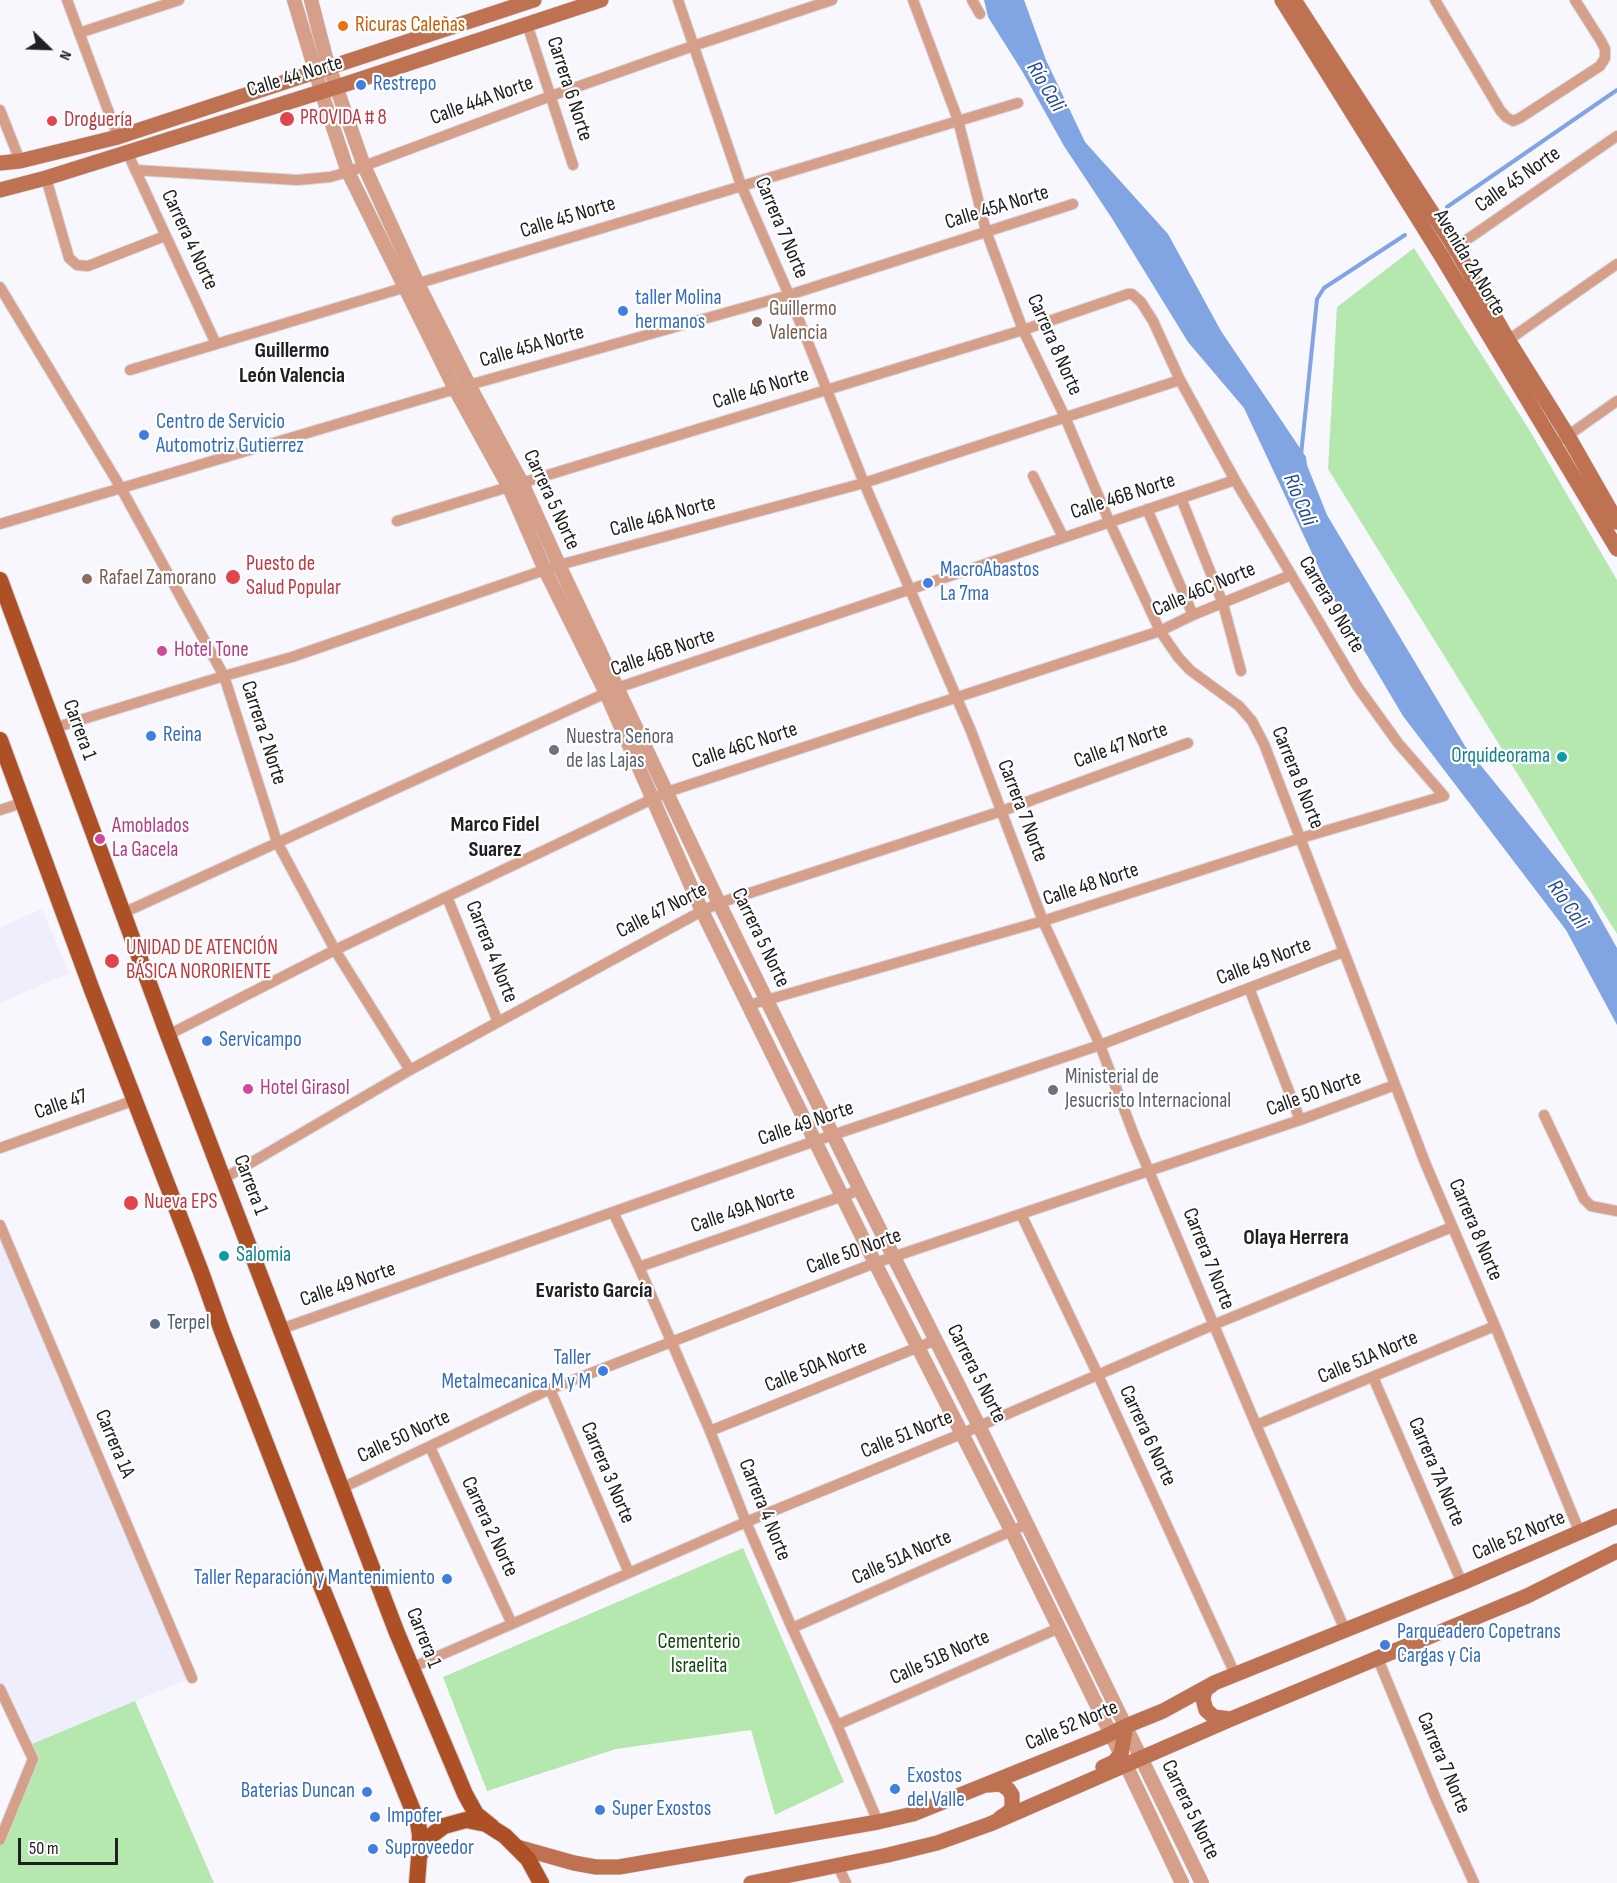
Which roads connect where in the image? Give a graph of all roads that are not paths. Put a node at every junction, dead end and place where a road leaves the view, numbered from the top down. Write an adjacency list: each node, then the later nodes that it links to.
1 (67, 0): 18 (street)
2 (179, 0): 18 (street)
3 (294, 0): 20 (street, Carrera 5 Norte)
4 (311, 0): 20 (street, Carrera 5 Norte)
5 (534, 0): 15 (main road, Calle 44 Norte)
6 (601, 0): 17 (main road, Calle 44 Norte)
7 (678, 0): 19 (street, Carrera 7 Norte)
8 (832, 0): 19 (street, Calle 44A Norte)
9 (913, 0): 25 (street, Carrera 8 Norte)
10 (972, 0): 16 (street)
11 (1282, 0): 42 (main road, Avenida 2A Norte)
12 (1294, 0): 41 (main road, Avenida 2A Norte)
13 (1435, 0): 14 (street)
14 (1575, 0)
15 (511, 3): 20 (main road, Calle 44 Norte)
16 (980, 14)
17 (527, 24): 21 (main road, Calle 44 Norte); 22 (street, Carrera 6 Norte)
18 (79, 33): 27 (street)
19 (693, 46): 22 (street, Calle 44A Norte); 36 (street, Carrera 7 Norte)
20 (322, 70): 21 (street, Carrera 5 Norte); 27 (main road, Calle 44 Norte)
21 (328, 89): 28 (main road, Calle 44 Norte); 32 (street, Carrera 5 Norte); 34 (street, Carrera 5 Norte)
22 (551, 96): 31 (street, Carrera 6 Norte); 32 (street, Calle 44A Norte)
23 (1018, 103): 25 (street, Calle 45 Norte)
24 (0, 110): 29 (street)
25 (958, 120): 36 (street, Calle 45 Norte); 39 (street, Carrera 8 Norte)
26 (1617, 136): 41 (street, Calle 45 Norte)
27 (118, 137): 29 (main road, Calle 44 Norte)
28 (127, 152): 33 (street, Carrera 4 Norte); 35 (main road, Calle 44 Norte)
29 (20, 161): 30 (main road, Calle 44 Norte)
30 (0, 163)
31 (573, 165)
32 (364, 166): 34 (street, Calle 44A Norte); 44 (street, Carrera 5 Norte)
33 (135, 170): 34 (street, Calle 44A Norte); 40 (street, Carrera 4 Norte)
34 (348, 172): 44 (street, Carrera 5 Norte)
35 (46, 178): 37 (main road, Calle 44 Norte); 40 (street)
36 (741, 185): 44 (street, Calle 45 Norte); 46 (street, Carrera 7 Norte)
37 (0, 190)
38 (1073, 204): 39 (street, Calle 45A Norte)
39 (986, 231): 46 (street, Calle 45A Norte); 48 (street, Carrera 8 Norte)
40 (165, 236): 49 (street, Carrera 4 Norte)
41 (1455, 248): 42 (street, Calle 45 Norte); 50 (main road, Avenida 2A Norte)
42 (1442, 257): 50 (main road, Avenida 2A Norte)
43 (1617, 264): 50 (street)
44 (412, 286): 49 (street, Calle 45 Norte); 53 (street, Carrera 5 Norte)
45 (0, 287): 63 (street, Carrera 2 Norte)
46 (789, 295): 53 (street, Calle 45A Norte); 54 (street, Carrera 7 Norte)
47 (1136, 296): 48 (street, Calle 46 Norte); 52 (street, Carrera 9 Norte)
48 (1023, 330): 54 (street, Calle 46 Norte); 56 (street, Carrera 8 Norte)
49 (216, 344): 51 (street, Calle 45 Norte)
50 (1502, 344): 57 (main road, Avenida 2A Norte); 58 (main road, Avenida 2A Norte)
51 (130, 370)
52 (1180, 380): 56 (street, Calle 46A Norte); 60 (street, Carrera 9 Norte)
53 (462, 387): 62 (street, Carrera 5 Norte); 63 (street, Calle 45A Norte)
54 (828, 390): 61 (street, Carrera 7 Norte); 62 (street, Calle 46 Norte)
55 (1617, 401): 57 (street)
56 (1065, 417): 61 (street, Calle 46A Norte); 67 (street, Carrera 8 Norte)
57 (1568, 436): 58 (street); 69 (main road, Avenida 2A Norte)
58 (1554, 444): 69 (main road, Avenida 2A Norte)
59 (1033, 476): 70 (street)
60 (1235, 480): 64 (street, Calle 46B Norte); 74 (street, Carrera 9 Norte)
61 (864, 483): 72 (street, Calle 46A Norte); 76 (street, Carrera 7 Norte)
62 (516, 485): 66 (street, Calle 46 Norte); 72 (street, Carrera 5 Norte); 73 (street, Carrera 5 Norte)
63 (121, 488): 68 (street, Calle 45A Norte); 81 (street, Carrera 2 Norte)
64 (1181, 498): 65 (street, Calle 46B Norte); 77 (street)
65 (1147, 509): 67 (street, Calle 46B Norte); 78 (street)
66 (397, 521)
67 (1109, 521): 70 (street, Calle 46B Norte); 79 (street, Carrera 8 Norte)
68 (0, 524)
69 (1614, 528): 71 (main road, Avenida 2A Norte)
70 (1063, 537): 76 (street, Calle 46B Norte)
71 (1617, 549)
72 (559, 565): 73 (street, Calle 46A Norte); 82 (street, Carrera 5 Norte)
73 (545, 570): 81 (street, Calle 46A Norte); 82 (street, Carrera 5 Norte)
74 (1291, 575): 77 (street, Calle 46C Norte); 88 (street, Carrera 9 Norte)
75 (0, 580): 84 (main road, Carrera 1)
76 (910, 590): 82 (street, Calle 46B Norte); 83 (street, Carrera 7 Norte)
77 (1222, 604): 78 (street, Calle 46C Norte); 80 (street)
78 (1193, 615): 79 (street, Calle 46C Norte)
79 (1161, 631): 83 (street, Calle 46C Norte); 93 (street, Carrera 8 Norte)
80 (1241, 671)
81 (224, 676): 84 (street, Calle 46A Norte); 94 (street, Carrera 2 Norte)
82 (611, 691): 87 (street, Carrera 5 Norte); 89 (street, Carrera 5 Norte); 94 (street, Calle 46B Norte)
83 (957, 697): 87 (street, Calle 46C Norte); 92 (street, Carrera 7 Norte)
84 (54, 728): 98 (main road, Carrera 1)
85 (0, 740): 90 (main road)
86 (1188, 743): 92 (street, Calle 47 Norte)
87 (668, 792): 89 (street, Calle 46C Norte); 96 (street, Carrera 5 Norte)
88 (1443, 796): 93 (street, Calle 48 Norte)
89 (652, 799): 95 (street, Calle 46C Norte); 97 (street, Carrera 5 Norte)
90 (22, 802): 91 (street); 110 (main road)
91 (0, 810)
92 (1002, 811): 96 (street, Calle 47 Norte); 99 (street, Carrera 7 Norte)
93 (1301, 838): 99 (street, Calle 48 Norte); 101 (street, Carrera 8 Norte)
94 (277, 842): 98 (street, Calle 46B Norte); 100 (street, Carrera 2 Norte)
95 (447, 897): 100 (street, Calle 46C Norte); 105 (street, Carrera 4 Norte)
96 (719, 903): 97 (street, Calle 47 Norte); 103 (street, Carrera 5 Norte)
97 (702, 910): 104 (street, Carrera 5 Norte); 105 (street, Calle 47 Norte)
98 (123, 913): 106 (main road, Carrera 1)
99 (1043, 921): 103 (street, Calle 48 Norte); 107 (street, Carrera 7 Norte)
100 (335, 950): 106 (street, Calle 46C Norte); 108 (street, Carrera 2 Norte)
101 (1343, 952): 102 (street, Calle 49 Norte); 109 (street, Carrera 8 Norte)
102 (1250, 988): 107 (street, Calle 49 Norte); 112 (street)
103 (766, 999): 104 (street, Calle 48 Norte); 113 (street, Carrera 5 Norte)
104 (749, 1005): 114 (street, Carrera 5 Norte)
105 (498, 1022): 108 (street, Calle 47 Norte)
106 (168, 1035): 117 (main road, Carrera 1)
107 (1100, 1045): 113 (street, Calle 49 Norte); 116 (street, Carrera 7 Norte)
108 (410, 1071): 117 (street, Calle 47 Norte)
109 (1395, 1085): 112 (street, Calle 50 Norte); 124 (street, Carrera 8 Norte)
110 (135, 1101): 115 (street, Calle 47); 174 (main road)
111 (1544, 1115): 120 (street)
112 (1300, 1120): 116 (street, Calle 50 Norte)
113 (833, 1136): 114 (street, Calle 49 Norte); 118 (street, Carrera 5 Norte)
114 (815, 1141): 119 (street, Carrera 5 Norte); 121 (street, Calle 49 Norte)
115 (0, 1148)
116 (1149, 1171): 122 (street, Calle 50 Norte); 128 (street, Carrera 7 Norte)
117 (223, 1179): 130 (main road, Carrera 1)
118 (860, 1190): 119 (street, Calle 49A Norte); 125 (street, Carrera 5 Norte)
119 (843, 1196): 126 (street, Carrera 5 Norte); 127 (street, Calle 49A Norte)
120 (1617, 1211)
121 (613, 1212): 127 (street, Carrera 4 Norte); 130 (street, Calle 49 Norte)
122 (1021, 1214): 125 (street, Calle 50 Norte); 134 (street, Carrera 6 Norte)
123 (0, 1225): 158 (street, Carrera 1A)
124 (1452, 1227): 128 (street, Calle 51 Norte); 129 (street, Carrera 8 Norte)
125 (894, 1257): 126 (street, Calle 50 Norte); 131 (street, Carrera 5 Norte)
126 (875, 1263): 132 (street, Calle 50 Norte); 133 (street, Carrera 5 Norte)
127 (639, 1267): 132 (street, Carrera 4 Norte)
128 (1214, 1325): 134 (street, Calle 51 Norte); 137 (street, Carrera 7 Norte)
129 (1495, 1326): 135 (street, Calle 51A Norte); 147 (street, Carrera 8 Norte)
130 (281, 1329): 142 (main road, Carrera 1)
131 (936, 1340): 133 (street, Calle 50A Norte); 138 (street, Carrera 5 Norte)
132 (671, 1342): 136 (street, Calle 50 Norte); 139 (street, Carrera 4 Norte)
133 (917, 1347): 139 (street, Calle 50A Norte); 140 (street, Carrera 5 Norte)
134 (1098, 1375): 138 (street, Calle 51 Norte); 157 (street, Carrera 6 Norte)
135 (1373, 1377): 137 (street, Calle 51A Norte); 150 (street, Carrera 7A Norte)
136 (550, 1389): 141 (street, Calle 50 Norte); 149 (street, Carrera 3 Norte)
137 (1256, 1425): 154 (street, Carrera 7 Norte)
138 (979, 1426): 140 (street, Calle 51 Norte); 145 (street, Carrera 5 Norte)
139 (710, 1431): 144 (street, Carrera 4 Norte)
140 (961, 1434): 144 (street, Calle 51 Norte); 146 (street, Carrera 5 Norte)
141 (430, 1447): 142 (street, Calle 50 Norte); 151 (street, Carrera 2 Norte)
142 (340, 1489): 156 (main road, Carrera 1)
143 (1617, 1516): 147 (main road, Calle 52 Norte)
144 (746, 1522): 149 (street, Calle 51 Norte); 152 (street, Carrera 4 Norte)
145 (1027, 1524): 146 (street, Calle 51A Norte); 163 (street, Carrera 5 Norte)
146 (1011, 1530): 152 (street, Calle 51A Norte); 153 (street, Carrera 5 Norte)
147 (1580, 1533): 150 (main road, Calle 52 Norte)
148 (1617, 1551): 155 (main road)
149 (629, 1573): 151 (street, Calle 51 Norte)
150 (1462, 1583): 154 (main road, Calle 52 Norte)
151 (512, 1624): 156 (street, Calle 51 Norte)
152 (792, 1628): 162 (street, Carrera 4 Norte)
153 (1059, 1628): 162 (street, Calle 51B Norte); 164 (street, Carrera 5 Norte)
154 (1345, 1630): 157 (main road, Calle 52 Norte)
155 (1378, 1659): 161 (main road); 181 (street, Carrera 7 Norte)
156 (411, 1668): 170 (main road, Carrera 1)
157 (1235, 1674): 159 (main road, Calle 52 Norte)
158 (192, 1678)
159 (1214, 1683): 161 (main road); 163 (main road, Calle 52 Norte)
160 (0, 1689): 171 (street)
161 (1231, 1719): 165 (main road)
162 (837, 1725): 168 (street, Carrera 4 Norte)
163 (1128, 1731): 164 (main road, Calle 52 Norte); 165 (street, Carrera 5 Norte); 166 (main road)
164 (1111, 1733): 166 (street, Carrera 5 Norte); 167 (main road, Calle 52 Norte)
165 (1141, 1757): 166 (main road); 180 (street, Carrera 5 Norte)
166 (1124, 1759): 169 (main road); 179 (street, Carrera 5 Norte)
167 (983, 1786): 168 (main road, Calle 52 Norte); 169 (main road)
168 (878, 1822): 172 (main road, Calle 52 Norte)
169 (990, 1824): 173 (main road)
170 (492, 1827): 172 (main road, Carrera 1); 174 (main road)
171 (0, 1840)
172 (517, 1847): 176 (main road, Carrera 1)
173 (838, 1866): 177 (main road); 178 (street)
174 (418, 1869): 175 (main road)
175 (408, 1883)
176 (541, 1883)
177 (751, 1883)
178 (846, 1883)
179 (1182, 1883)
180 (1202, 1883)
181 (1474, 1883)

